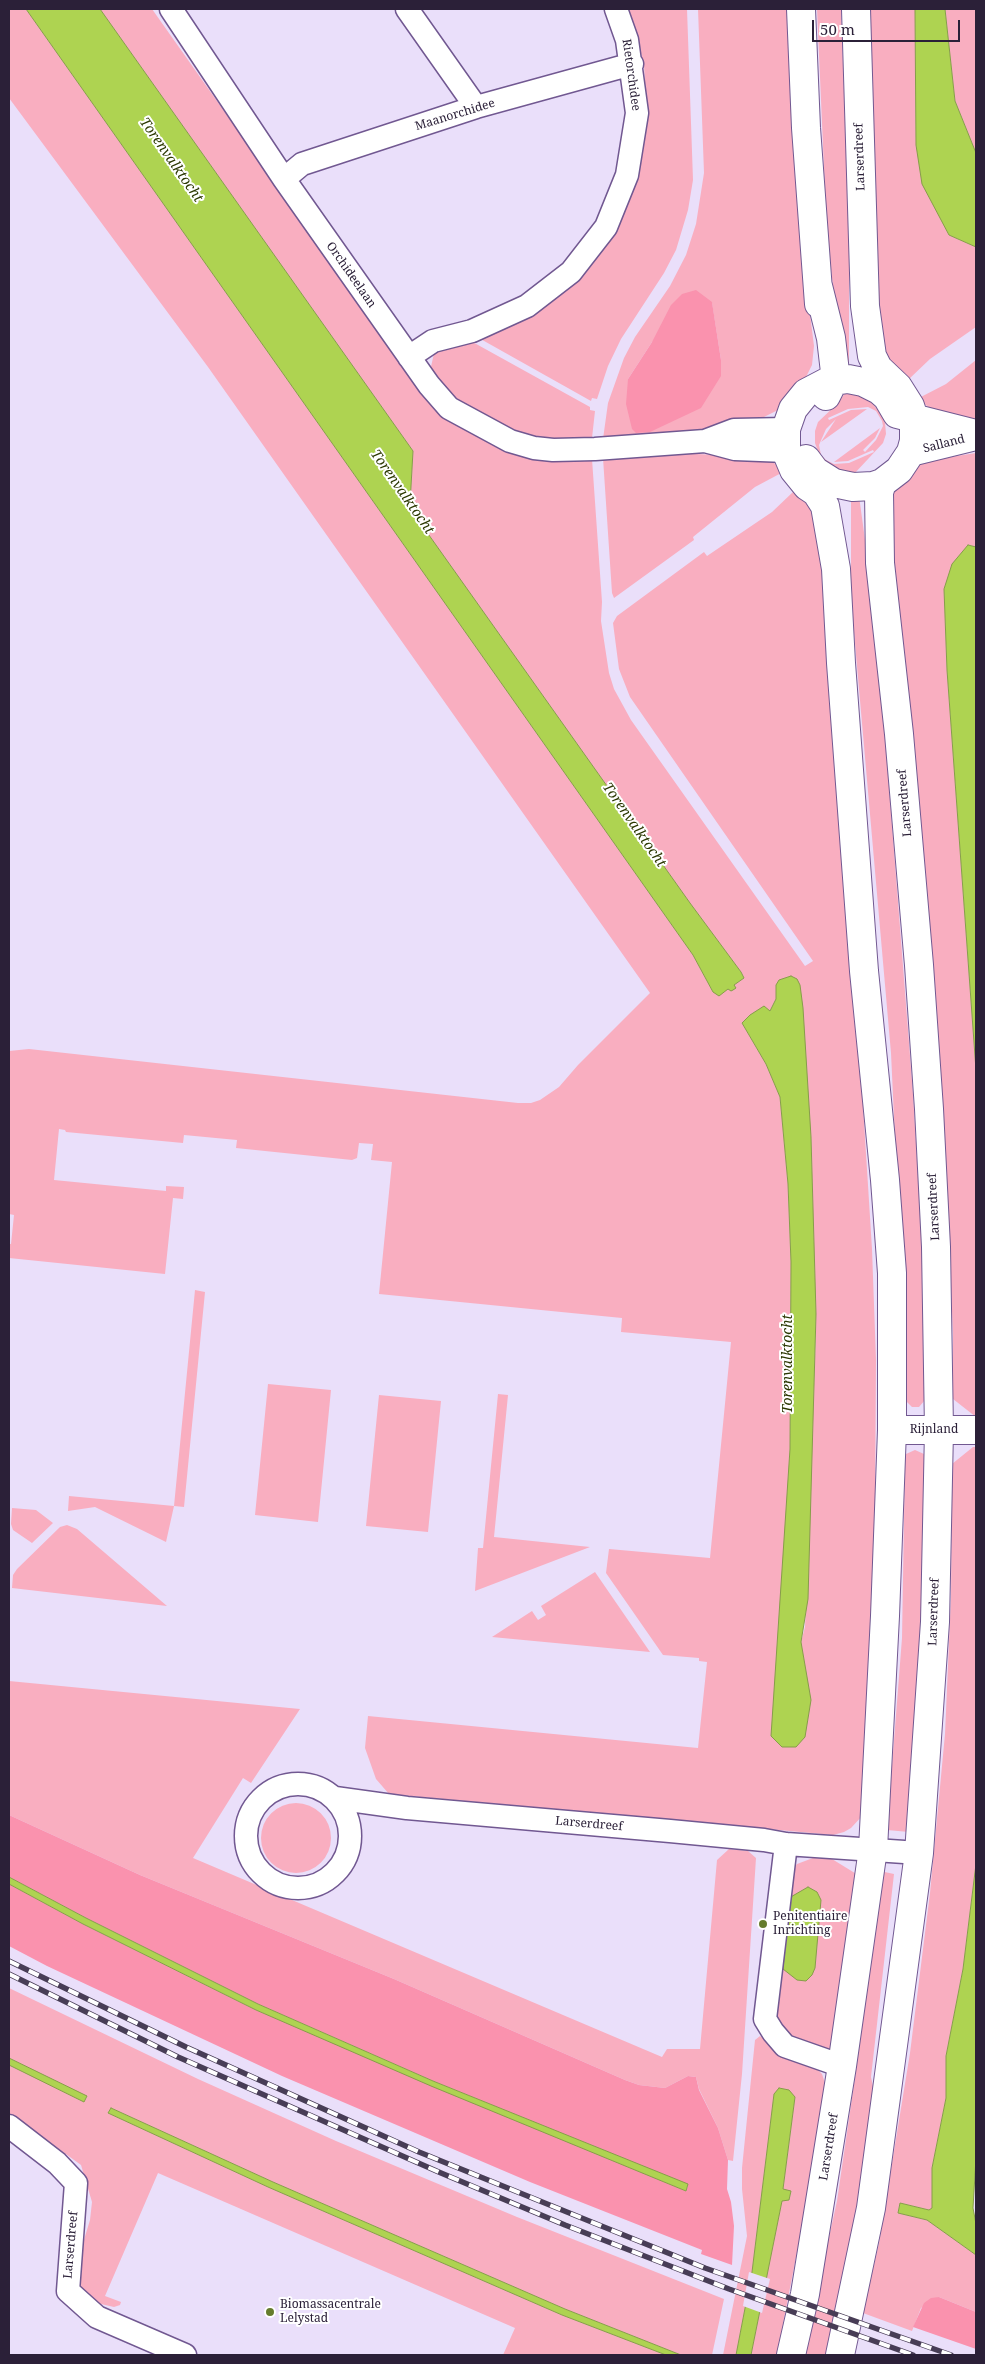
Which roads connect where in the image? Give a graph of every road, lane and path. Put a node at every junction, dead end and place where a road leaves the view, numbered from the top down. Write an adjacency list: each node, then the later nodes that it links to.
1 (171, 9): 8 (street, Orchideelaan)
2 (406, 9): 7 (street)
3 (616, 9): 6 (street, Rietorchidee)
4 (801, 9): 11 (main road)
5 (856, 9): 10 (main road, Larserdreef)
6 (632, 64): 7 (street, Maanorchidee); 9 (street, Rietorchidee)
7 (476, 107): 8 (street, Maanorchidee)
8 (284, 179): 9 (street, Orchideelaan)
9 (409, 357): 14 (street, Orchideelaan)
10 (877, 380): 11 (main road); 12 (main road)
11 (824, 384): 14 (main road)
12 (906, 416): 13 (main road, Salland); 15 (main road); 16 (main road)
13 (976, 435): 15 (main road, Salland)
14 (792, 444): 17 (main road)
15 (911, 452): 16 (main road)
16 (873, 485): 17 (main road); 19 (main road, Larserdreef)
17 (825, 487): 18 (main road, Larserdreef)
18 (892, 1430): 19 (main road, Rijnland); 23 (main road, Larserdreef)
19 (939, 1430): 20 (main road, Rijnland); 24 (main road, Larserdreef)
20 (976, 1430)
21 (335, 1798): 21 (street, Larserdreef); 22 (street, Larserdreef)
22 (786, 1844): 23 (street, Larserdreef); 25 (street)
23 (873, 1849): 24 (street, Larserdreef); 25 (main road, Larserdreef)
24 (919, 1853): 29 (main road, Larserdreef)
25 (842, 2066): 28 (main road, Larserdreef)
26 (9, 2126): 27 (street, Larserdreef)
27 (185, 2355)
28 (791, 2355)
29 (840, 2355)

